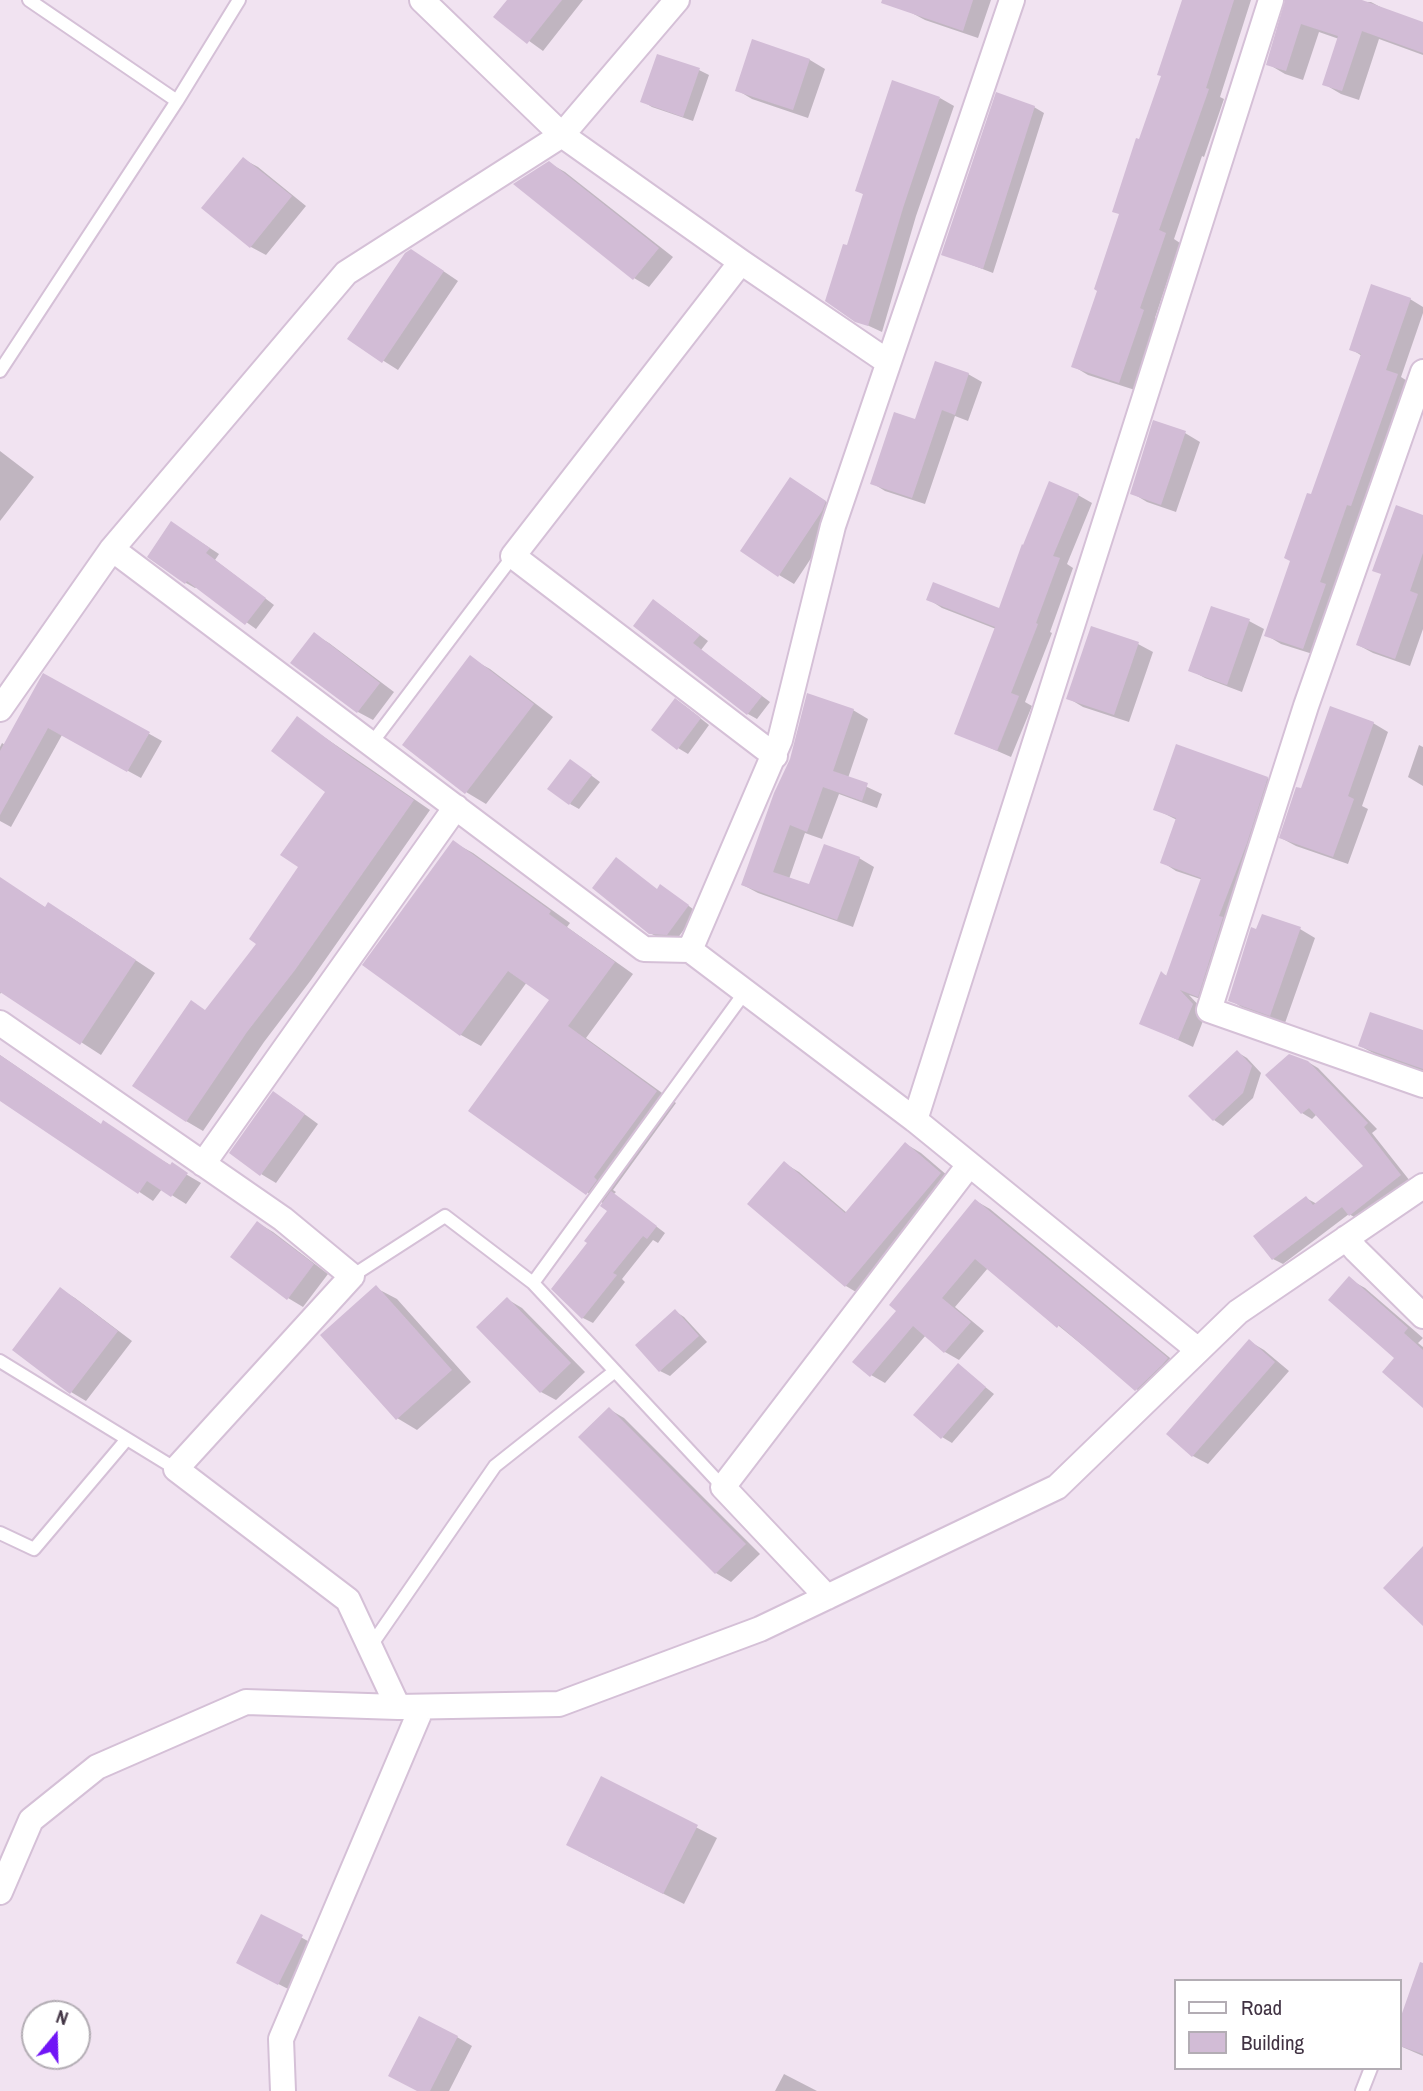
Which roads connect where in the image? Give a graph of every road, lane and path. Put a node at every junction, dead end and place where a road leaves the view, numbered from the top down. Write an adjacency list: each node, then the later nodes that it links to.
1 (29, 0): 7 (lane)
2 (239, 0): 7 (lane)
3 (422, 0): 8 (street)
4 (677, 0): 8 (street)
5 (1012, 0): 10 (street)
6 (1271, 0): 23 (street)
7 (177, 101): 11 (lane)
8 (562, 135): 9 (street); 13 (street)
9 (741, 262): 10 (street); 14 (street)
10 (888, 362): 17 (street)
11 (0, 371)
12 (1423, 372): 22 (street)
13 (112, 549): 15 (street); 16 (street)
14 (513, 556): 16 (lane); 17 (street)
15 (0, 709)
16 (371, 744): 18 (street)
17 (775, 756): 19 (street)
18 (456, 807): 19 (street); 24 (street)
19 (690, 950): 20 (street)
20 (746, 992): 23 (street); 29 (lane)
21 (0, 1023): 24 (street)
22 (1423, 1085)
23 (915, 1120): 25 (street)
24 (203, 1164): 28 (street)
25 (969, 1165): 31 (street); 36 (street)
26 (1423, 1186): 27 (street)
27 (1346, 1238): 30 (street); 31 (street)
28 (352, 1276): 29 (lane); 35 (street)
29 (533, 1283): 33 (lane)
30 (1423, 1316)
31 (1198, 1350): 38 (street)
32 (0, 1361): 34 (lane)
33 (615, 1371): 36 (lane); 39 (lane)
34 (127, 1439): 35 (lane); 37 (lane)
35 (176, 1469): 39 (street)
36 (723, 1487): 38 (street)
37 (0, 1533)
38 (827, 1597): 40 (street)
39 (370, 1647): 40 (street)
40 (410, 1707): 41 (street); 43 (street)
41 (0, 1892)
42 (1370, 2070): 44 (lane)
43 (283, 2091)
44 (1362, 2091)

